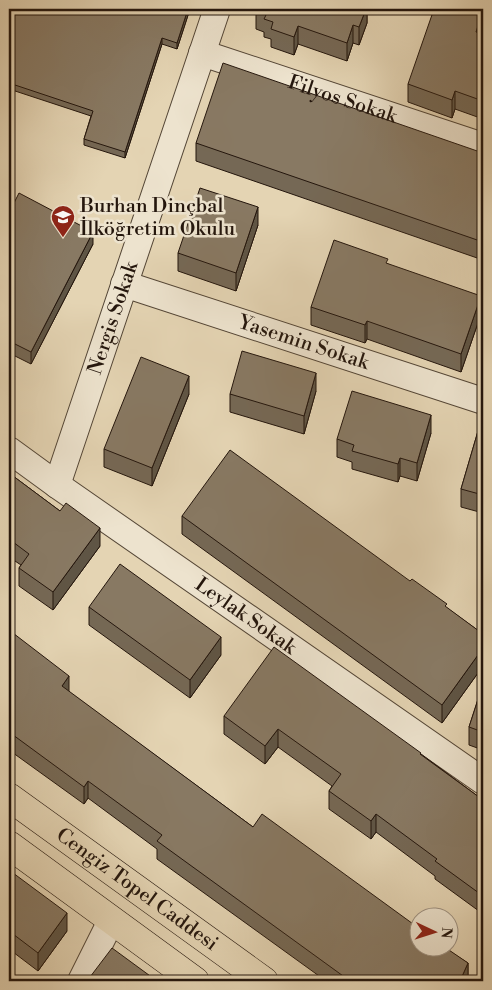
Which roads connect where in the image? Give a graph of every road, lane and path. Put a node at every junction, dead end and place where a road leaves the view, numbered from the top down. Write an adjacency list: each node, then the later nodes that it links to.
1 (217, 9): 2 (street, Nergis Sokak)
2 (202, 53): 3 (street, Filyos Sokak); 4 (street, Nergis Sokak)
3 (483, 146)
4 (124, 284): 5 (street, Yasemin Sokak); 7 (street, Nergis Sokak)
5 (483, 401)
6 (9, 450): 7 (street, Leylak Sokak)
7 (57, 485): 8 (street, Leylak Sokak)
8 (483, 781)
9 (9, 798): 14 (main road, Cengiz Topel Caddesi)
10 (9, 845): 11 (main road, Cengiz Topel Caddesi)
11 (112, 920): 12 (street); 13 (main road, Cengiz Topel Caddesi)
12 (81, 981)
13 (195, 981)
14 (264, 981)

